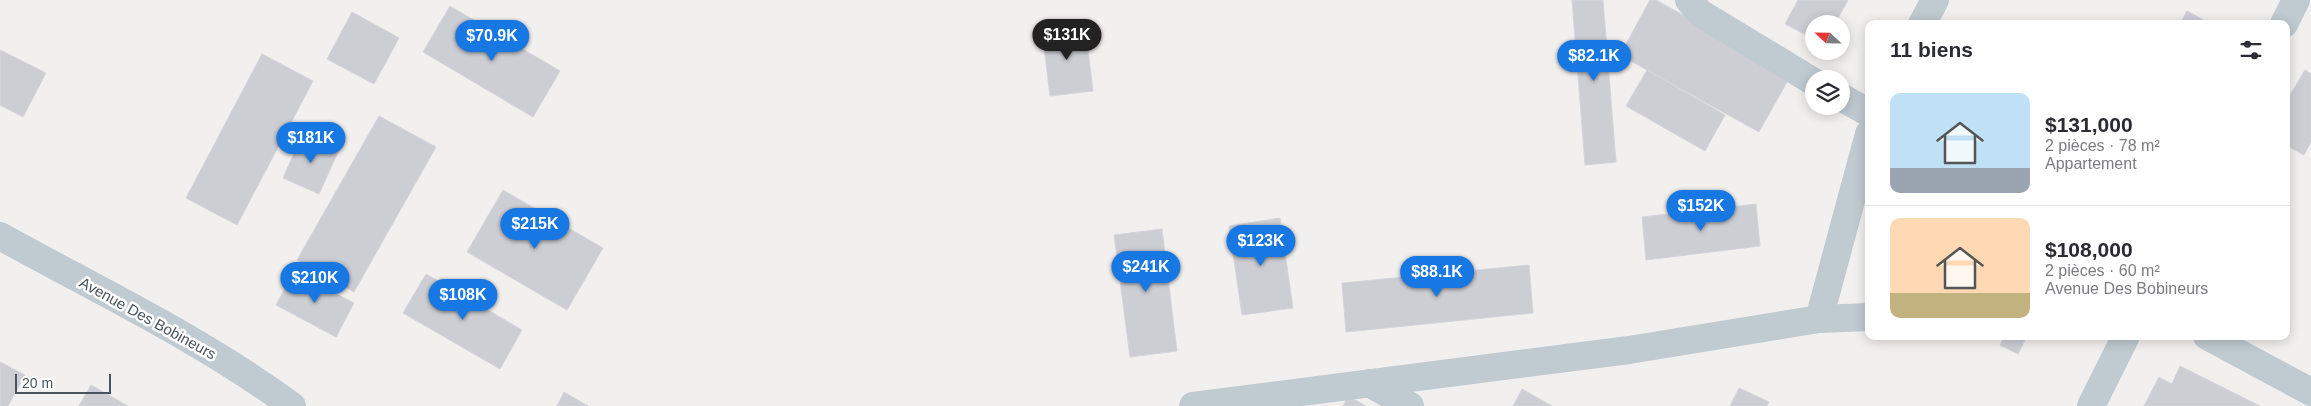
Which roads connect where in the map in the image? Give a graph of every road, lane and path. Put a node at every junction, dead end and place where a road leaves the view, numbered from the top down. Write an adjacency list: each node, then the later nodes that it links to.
1 (1689, 0): 6 (street)
2 (1935, 0): 4 (street)
3 (2296, 0): 5 (street)
4 (1924, 20)
5 (2286, 20)
6 (1805, 77)
7 (1850, 102): 8 (street)
8 (1865, 111)
9 (1865, 149): 12 (street)
10 (0, 236): 17 (street, Avenue Des Bobineurs)
11 (1865, 317): 12 (street)
12 (1819, 319): 15 (street)
13 (2124, 340): 20 (street)
14 (2214, 340): 16 (street)
15 (1369, 383): 18 (street); 19 (street)
16 (2311, 392)
17 (292, 406)
18 (1193, 406)
19 (1410, 406)
20 (2091, 406)

